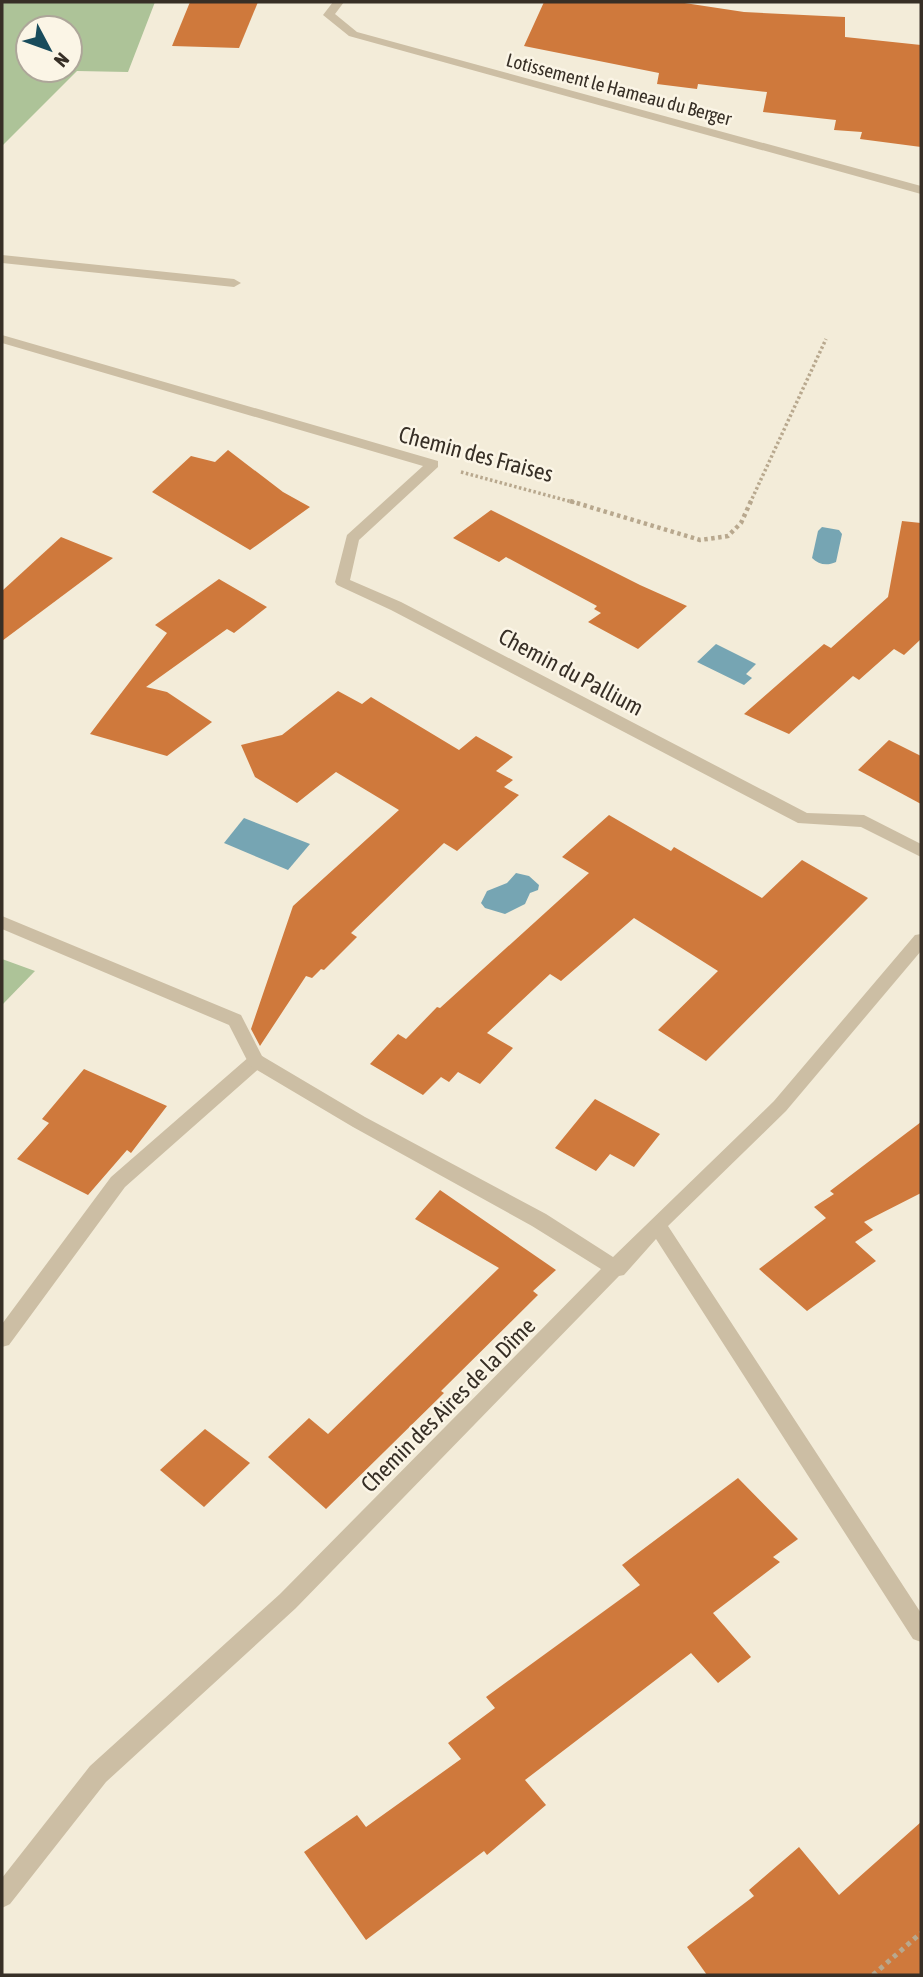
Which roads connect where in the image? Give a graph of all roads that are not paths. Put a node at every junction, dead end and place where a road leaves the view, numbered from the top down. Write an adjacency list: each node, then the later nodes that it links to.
1 (339, 2): 2 (street, Lotissement le Hameau du Berger)
2 (921, 190)
3 (2, 259): 4 (street)
4 (234, 283)
5 (2, 339): 6 (street, Chemin des Fraises)
6 (433, 464): 7 (street, Chemin du Pallium)
7 (921, 851)
8 (2, 922): 10 (street)
9 (921, 940): 11 (street, Chemin des Aires de la Dîme)
10 (256, 1061): 12 (street); 13 (street)
11 (657, 1226): 12 (street, Chemin des Aires de la Dîme); 14 (street)
12 (617, 1269): 15 (street, Chemin des Aires de la Dîme)
13 (2, 1339)
14 (921, 1632)
15 (2, 1896)

